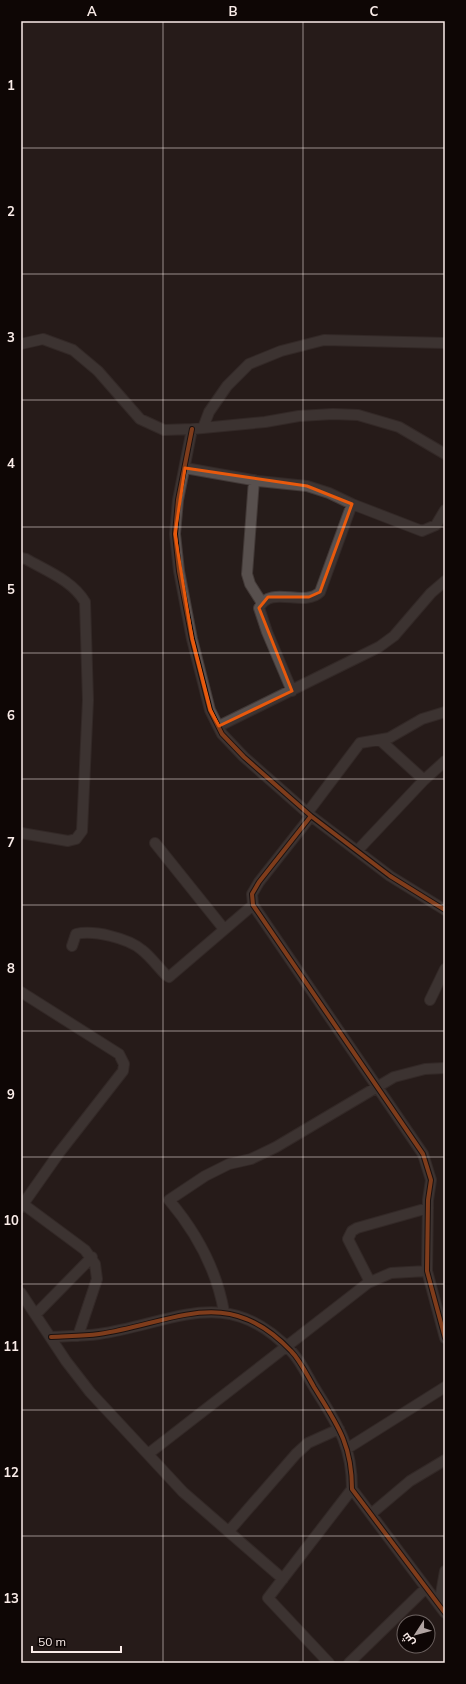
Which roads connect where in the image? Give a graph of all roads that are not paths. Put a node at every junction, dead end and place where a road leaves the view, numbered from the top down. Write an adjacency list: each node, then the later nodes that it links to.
1 (445, 343): 3 (street)
2 (21, 344): 4 (street)
3 (203, 428): 4 (street); 5 (street)
4 (192, 429): 6 (street)
5 (445, 454)
6 (185, 468): 7 (street); 15 (street)
7 (254, 480): 8 (street); 12 (street)
8 (352, 504): 9 (street); 12 (street)
9 (445, 510)
10 (21, 558): 20 (street)
11 (445, 581): 13 (street)
12 (262, 603): 13 (street)
13 (292, 691): 15 (street)
14 (445, 712): 16 (street)
15 (219, 726): 19 (street)
16 (380, 740): 18 (street); 19 (street)
17 (445, 761): 18 (street)
18 (424, 780): 22 (street)
19 (309, 814): 22 (street); 23 (street)
20 (21, 833)
21 (155, 843): 25 (street)
22 (357, 851): 24 (street)
23 (253, 905): 25 (street); 31 (street)
24 (445, 910)
25 (224, 929): 26 (street)
26 (72, 946)
27 (445, 968): 29 (street)
28 (21, 992): 32 (street)
29 (430, 1000)
30 (445, 1068): 31 (street)
31 (376, 1086): 33 (street); 38 (street)
32 (22, 1205): 34 (street)
33 (428, 1208): 35 (street); 36 (street)
34 (92, 1257): 39 (street); 40 (street)
35 (427, 1271): 36 (street); 42 (street)
36 (370, 1282): 43 (street)
37 (21, 1293): 39 (street)
38 (224, 1312): 40 (street); 43 (street)
39 (36, 1314): 41 (street)
40 (78, 1336): 41 (street)
41 (51, 1337): 47 (street)
42 (445, 1338)
43 (287, 1347): 45 (street); 47 (street)
44 (445, 1387): 46 (street)
45 (339, 1429): 46 (street); 51 (street)
46 (348, 1448): 49 (street)
47 (148, 1454): 51 (street)
48 (445, 1460): 50 (street)
49 (352, 1489): 50 (street); 53 (street)
50 (370, 1514): 54 (street)
51 (228, 1531): 53 (street)
52 (445, 1571): 55 (street)
53 (283, 1579): 57 (street)
54 (426, 1588): 55 (street); 58 (street)
55 (438, 1605): 56 (street)
56 (445, 1613)
57 (329, 1663)
58 (349, 1663)

